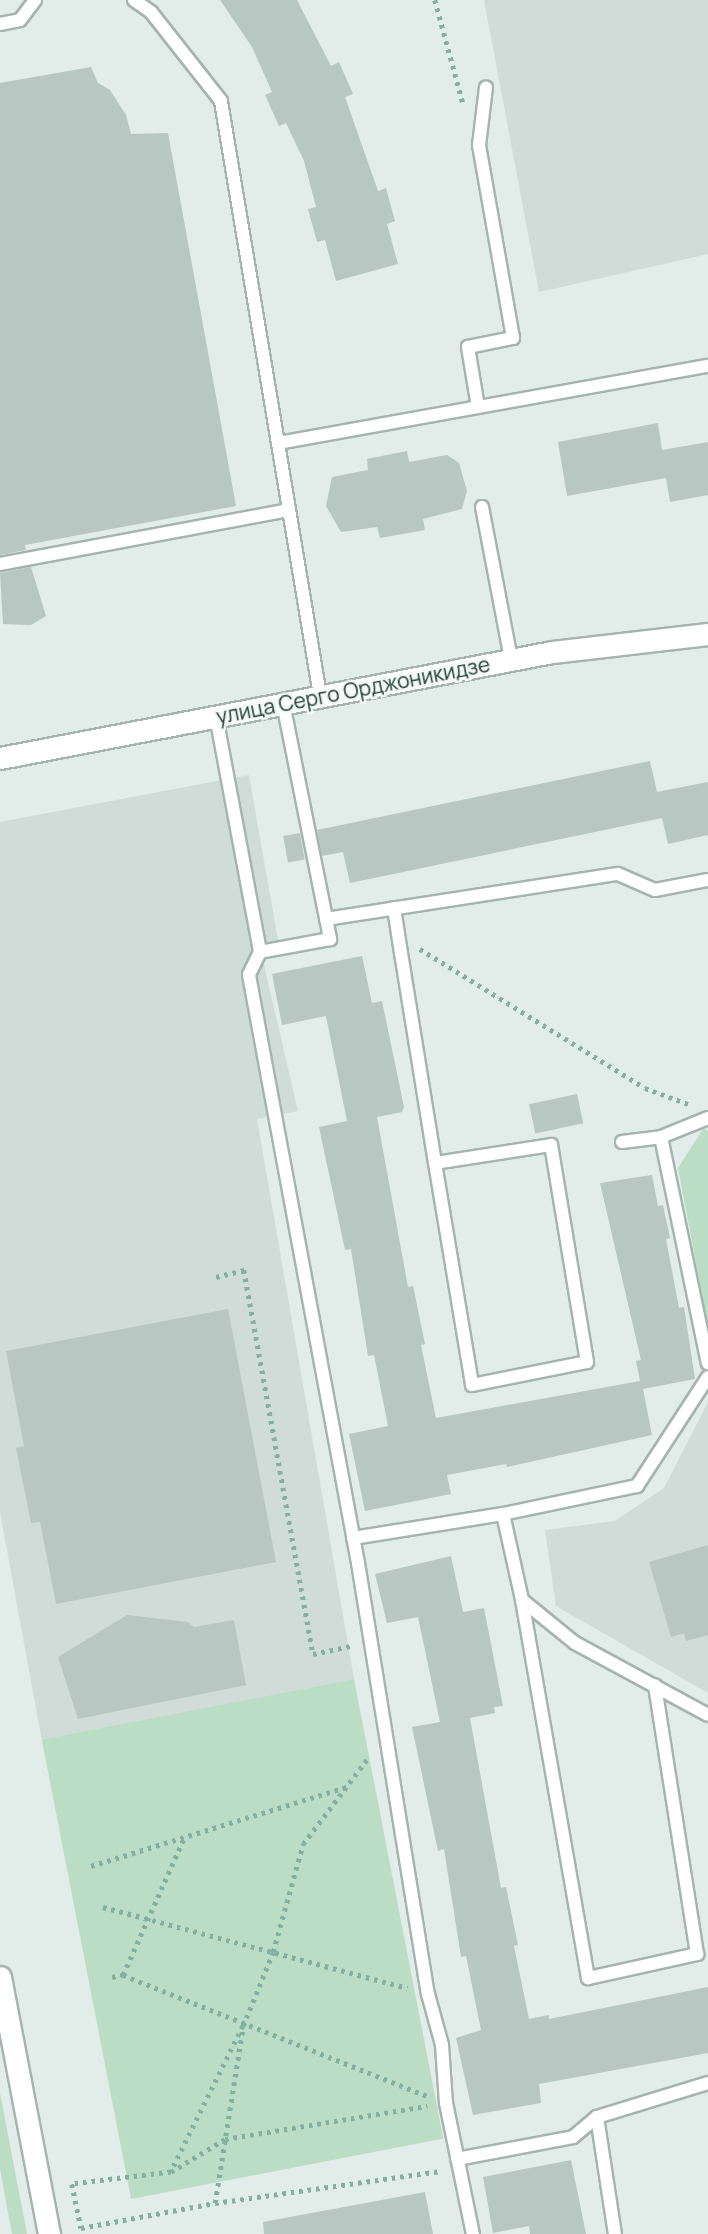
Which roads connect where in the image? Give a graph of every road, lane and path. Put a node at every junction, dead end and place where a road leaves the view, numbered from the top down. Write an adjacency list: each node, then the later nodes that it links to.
1 (35, 0): 4 (lane)
2 (134, 0): 9 (lane)
3 (435, 0): 6 (path)
4 (0, 24)
5 (486, 87): 6 (lane)
6 (480, 132): 8 (lane)
7 (708, 366): 8 (lane)
8 (478, 407): 9 (lane)
9 (278, 443): 11 (lane)
10 (482, 507): 14 (lane)
11 (289, 510): 12 (lane); 15 (lane)
12 (0, 564)
13 (708, 634): 14 (street, улица Серго Орджоникидзе)
14 (511, 659): 15 (street, улица Серго Орджоникидзе)
15 (320, 696): 16 (street, улица Серго Орджоникидзе)
16 (283, 703): 17 (street, улица Серго Орджоникидзе); 21 (lane)
17 (216, 716): 18 (street, улица Серго Орджоникидзе); 23 (lane)
18 (0, 758)
19 (708, 880): 20 (lane)
20 (394, 908): 21 (lane); 22 (lane)
21 (326, 919): 23 (lane)
22 (398, 935): 24 (path); 28 (lane)
23 (260, 952): 33 (lane)
24 (695, 1107)
25 (708, 1118): 26 (lane)
26 (661, 1137): 27 (lane); 30 (lane)
27 (622, 1142)
28 (435, 1163): 28 (lane)
29 (216, 1276): 35 (path)
30 (708, 1363)
31 (708, 1377): 32 (lane)
32 (503, 1514): 33 (lane); 34 (lane)
33 (353, 1538): 35 (lane)
34 (522, 1600): 36 (lane); 36 (lane)
35 (372, 1642): 38 (lane)
36 (655, 1685): 37 (lane)
37 (708, 1715)
38 (386, 1727): 39 (path); 48 (lane)
39 (351, 1785): 40 (path); 44 (path)
40 (185, 1837): 41 (path); 43 (path)
41 (90, 1866)
42 (103, 1907): 43 (path)
43 (150, 1920): 44 (path); 45 (path)
44 (273, 1952): 48 (path); 49 (path)
45 (123, 1975): 47 (path); 49 (path)
46 (0, 1977): 57 (street)
47 (112, 1977)
48 (428, 1994): 51 (lane)
49 (243, 2026): 51 (path); 53 (path); 55 (path)
50 (708, 2083): 52 (lane)
51 (446, 2103): 53 (path); 54 (lane)
52 (597, 2117): 54 (lane); 59 (lane)
53 (225, 2139): 55 (path); 56 (path)
54 (459, 2163): 56 (path); 58 (lane)
55 (171, 2172): 56 (path)
56 (215, 2203)
57 (49, 2234)
58 (473, 2234)
59 (615, 2234)

